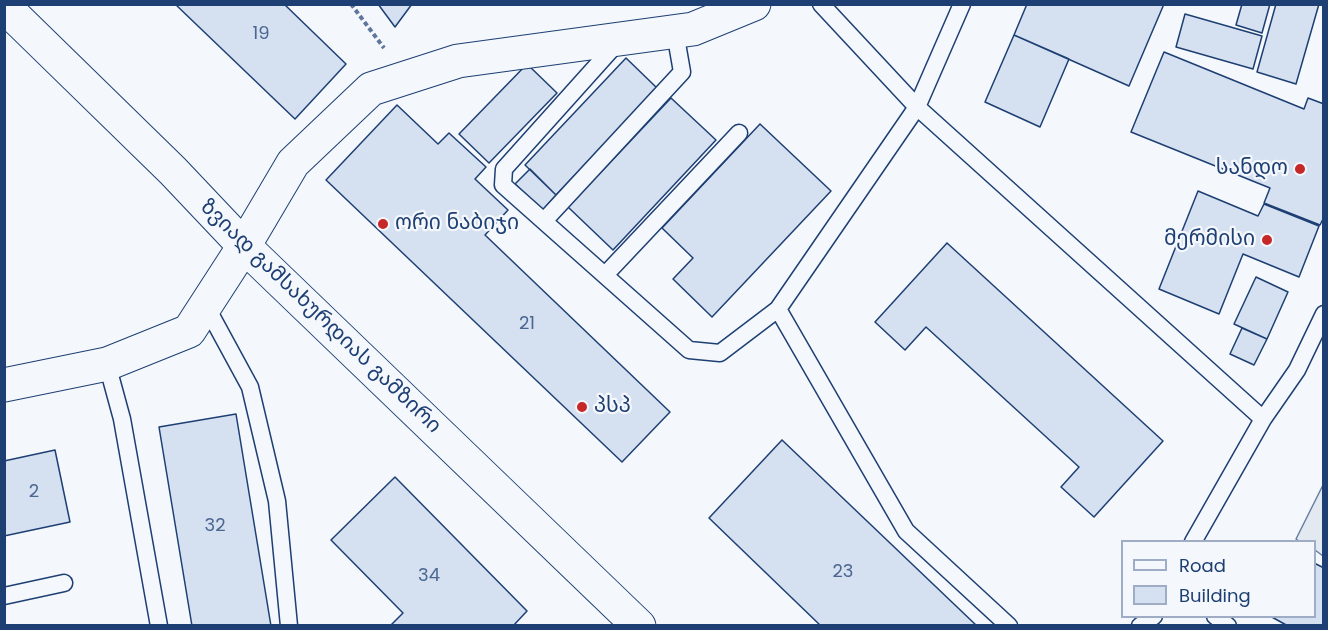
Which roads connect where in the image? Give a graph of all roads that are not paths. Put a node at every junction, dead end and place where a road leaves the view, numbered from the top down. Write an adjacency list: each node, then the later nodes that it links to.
1 (754, 4): 5 (street)
2 (821, 4): 7 (lane)
3 (962, 4): 7 (lane)
4 (4, 6): 10 (street, ზვიად გამსახურდიას გამზირი)
5 (675, 32): 6 (street); 9 (lane)
6 (620, 39): 9 (lane); 10 (street)
7 (917, 107): 13 (lane); 17 (lane)
8 (739, 133): 11 (lane)
9 (544, 221): 11 (lane)
10 (244, 246): 12 (street); 23 (street, ზვიად გამსახურდიას გამზირი)
11 (605, 275): 13 (lane)
12 (206, 306): 15 (street); 22 (lane)
13 (778, 309): 24 (lane)
14 (1323, 314): 17 (lane)
15 (107, 364): 16 (street); 21 (lane)
16 (4, 386)
17 (1263, 419): 18 (lane)
18 (1194, 540)
19 (64, 583): 20 (lane)
20 (4, 596)
21 (159, 626)
22 (289, 626)
23 (639, 626)
24 (1010, 626)

